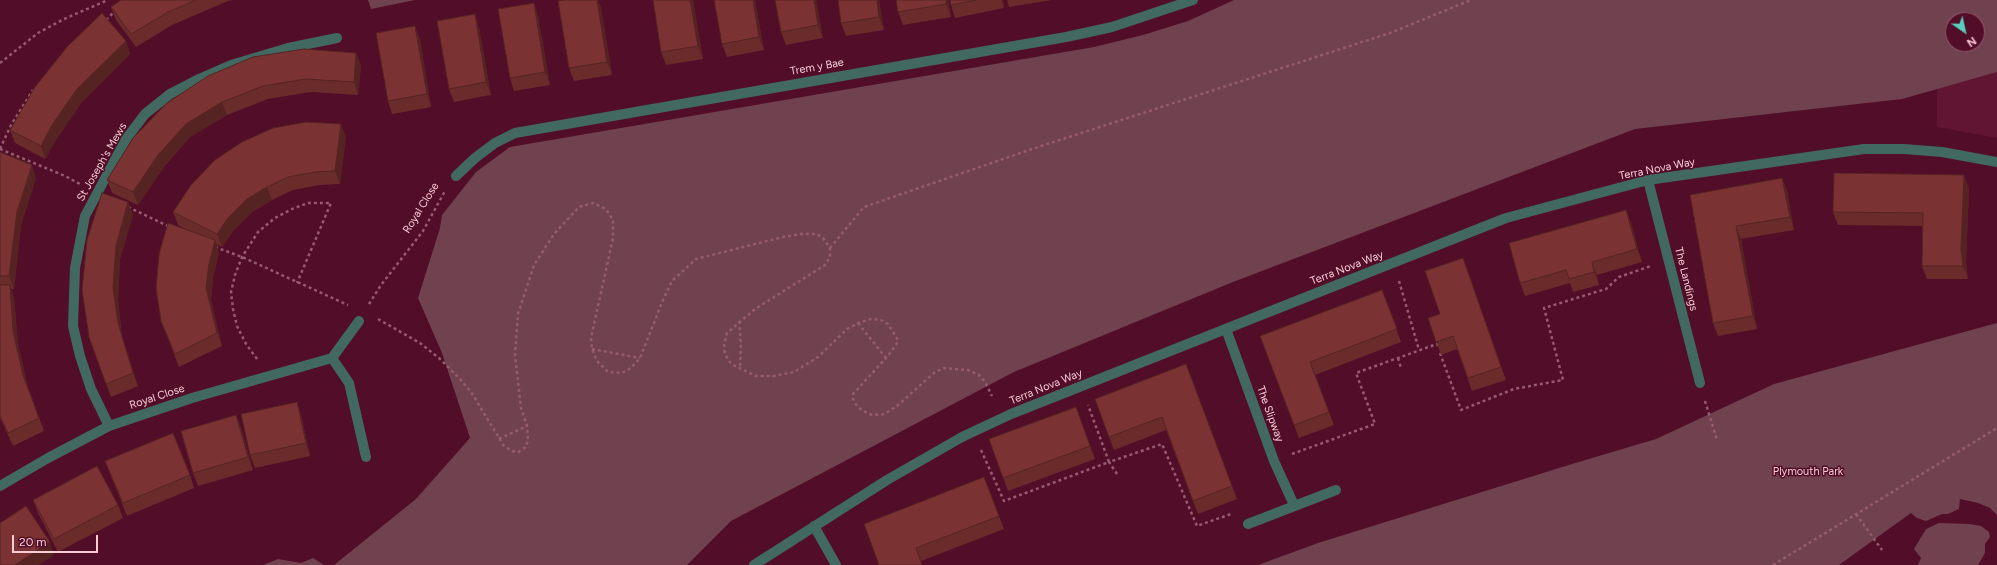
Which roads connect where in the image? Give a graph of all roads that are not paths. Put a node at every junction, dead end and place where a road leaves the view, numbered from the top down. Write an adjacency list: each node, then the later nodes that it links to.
1 (1193, 0): 4 (street, Trem y Bae)
2 (337, 38): 10 (street, St Joseph's Mews)
3 (1997, 162): 5 (street, Terra Nova Way)
4 (456, 176)
5 (1648, 180): 7 (street, Terra Nova Way); 9 (street, The Landings)
6 (359, 321): 8 (street)
7 (1226, 329): 14 (street, The Slipway); 16 (street, Terra Nova Way)
8 (332, 358): 10 (street, Royal Close); 11 (street)
9 (1700, 383)
10 (109, 426): 12 (street, Royal Close)
11 (366, 457)
12 (0, 486)
13 (1336, 490): 14 (street)
14 (1294, 506): 15 (street)
15 (1248, 524)
16 (814, 526): 17 (street, Terra Nova Way); 18 (street)
17 (754, 565)
18 (836, 565)

